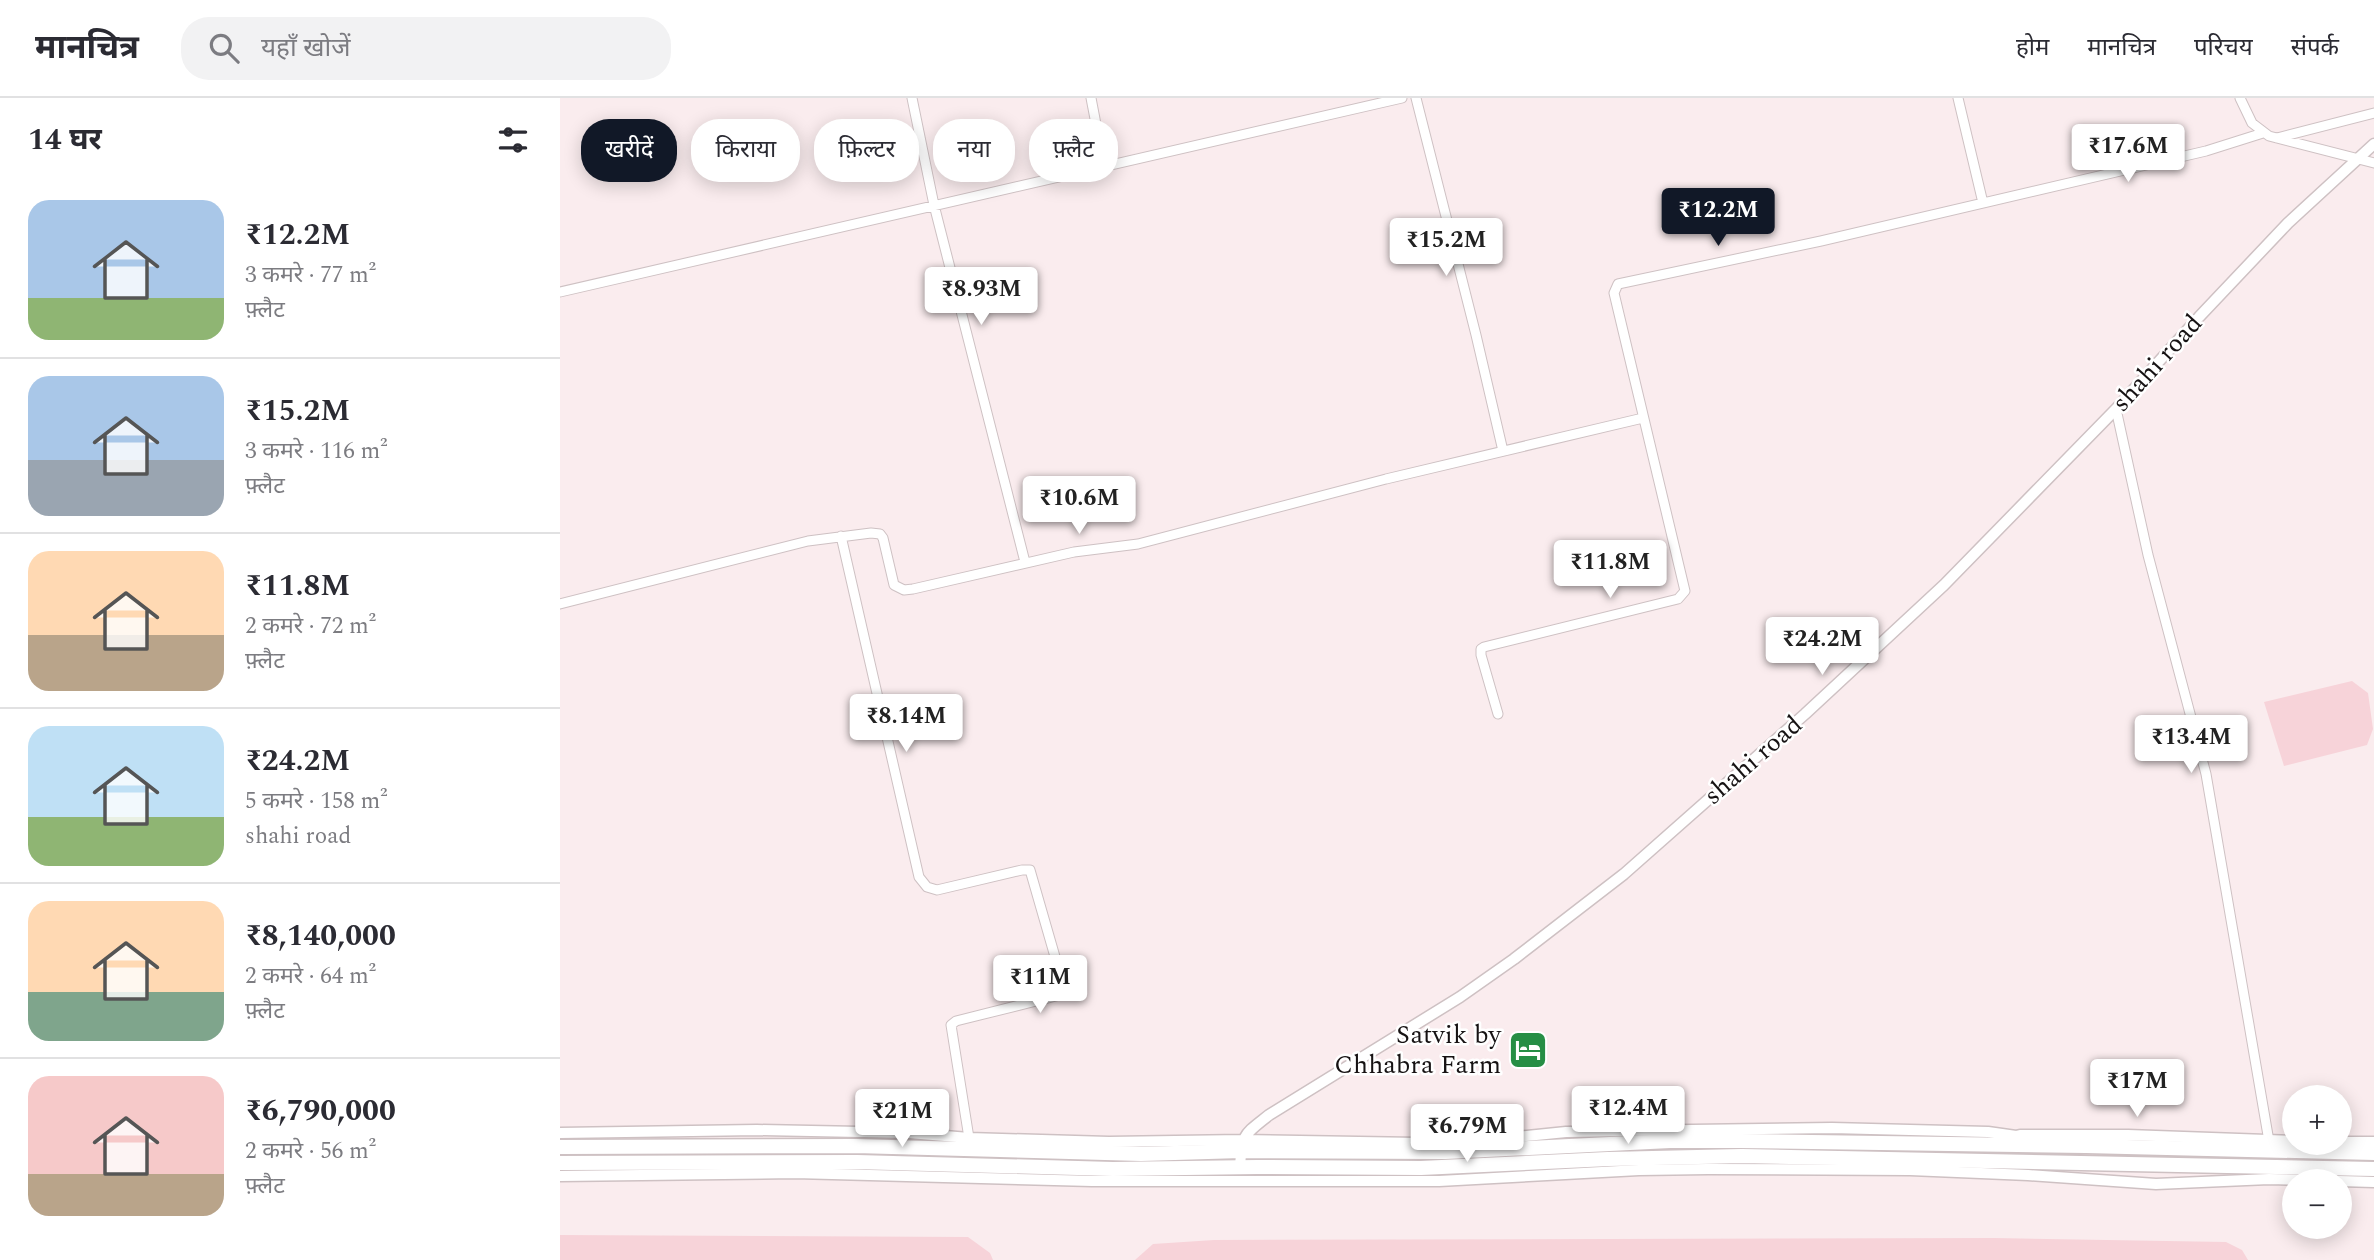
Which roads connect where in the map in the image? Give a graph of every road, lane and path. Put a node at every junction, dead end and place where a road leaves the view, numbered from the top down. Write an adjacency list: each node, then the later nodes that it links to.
1 (912, 98): 17 (street)
2 (1091, 98): 8 (street)
3 (1402, 98): 13 (street)
4 (1416, 98): 21 (street)
5 (1958, 98): 16 (street)
6 (2240, 98): 9 (street)
7 (2374, 113): 10 (street)
8 (1095, 119)
9 (2263, 132): 10 (street); 16 (street)
10 (2275, 138): 12 (street)
11 (2374, 144): 12 (street, shahi road)
12 (2358, 159): 14 (street); 19 (street, shahi road)
13 (1118, 163)
14 (2374, 163)
15 (1034, 182): 17 (street)
16 (1983, 202): 20 (street)
17 (934, 205): 18 (street); 23 (street)
18 (560, 292)
19 (2116, 409): 31 (street, shahi road); 32 (street)
20 (1643, 418): 21 (street); 25 (street)
21 (1503, 451): 23 (street)
22 (841, 536): 23 (street); 24 (street); 27 (street)
23 (1026, 562)
24 (560, 604)
25 (1498, 714)
26 (560, 1133): 27 (street)
27 (969, 1138): 31 (street)
28 (2352, 1142): 29 (street)
29 (2374, 1142)
30 (2282, 1144): 32 (street)
31 (1242, 1145): 32 (highway); 33 (highway); 36 (street)
32 (2270, 1146): 34 (highway)
33 (560, 1147)
34 (2374, 1153)
35 (560, 1163): 36 (highway)
36 (1240, 1167): 37 (highway)
37 (2374, 1168)
38 (560, 1176): 39 (street)
39 (2374, 1182)

